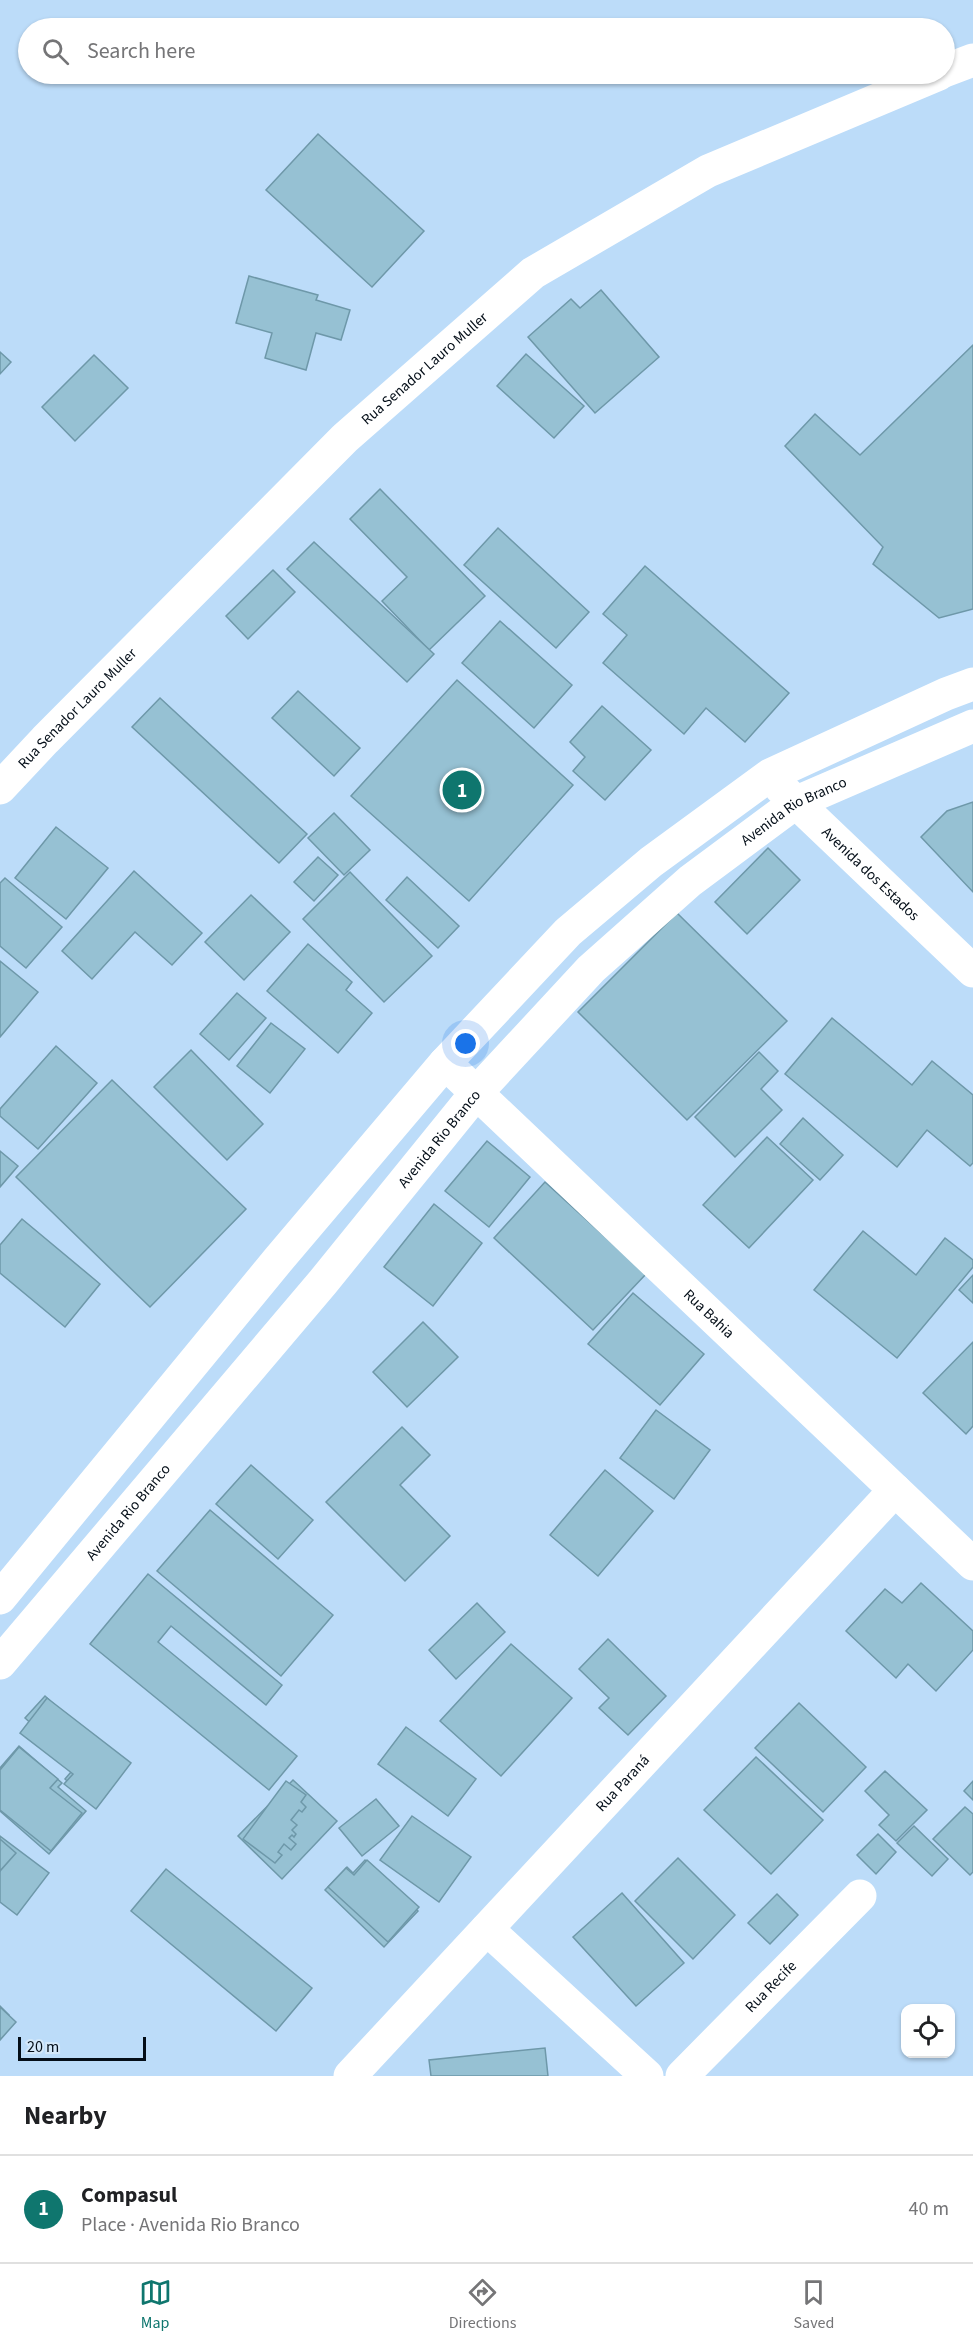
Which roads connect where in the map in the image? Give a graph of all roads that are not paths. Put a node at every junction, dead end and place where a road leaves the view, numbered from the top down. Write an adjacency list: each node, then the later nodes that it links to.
1 (973, 60): 2 (street)
2 (955, 67)
3 (915, 84): 7 (street, Rua Senador Lauro Muller)
4 (973, 684): 6 (street)
5 (973, 726): 8 (street, Avenida Rio Branco)
6 (770, 775): 8 (street, Avenida dos Estados); 10 (street)
7 (0, 788)
8 (795, 803): 9 (street, Avenida dos Estados); 11 (street, Avenida Rio Branco)
9 (973, 971)
10 (445, 1063): 11 (street, Rua Bahia); 14 (street)
11 (477, 1092): 12 (street, Rua Bahia); 15 (street, Avenida Rio Branco)
12 (895, 1490): 13 (street, Rua Bahia); 17 (street, Rua Paraná)
13 (973, 1564)
14 (0, 1598)
15 (0, 1663)
16 (860, 1896): 20 (street, Rua Recife)
17 (487, 1929): 18 (street, Rua Paraná); 19 (street)
18 (350, 2076)
19 (647, 2076)
20 (682, 2076)

